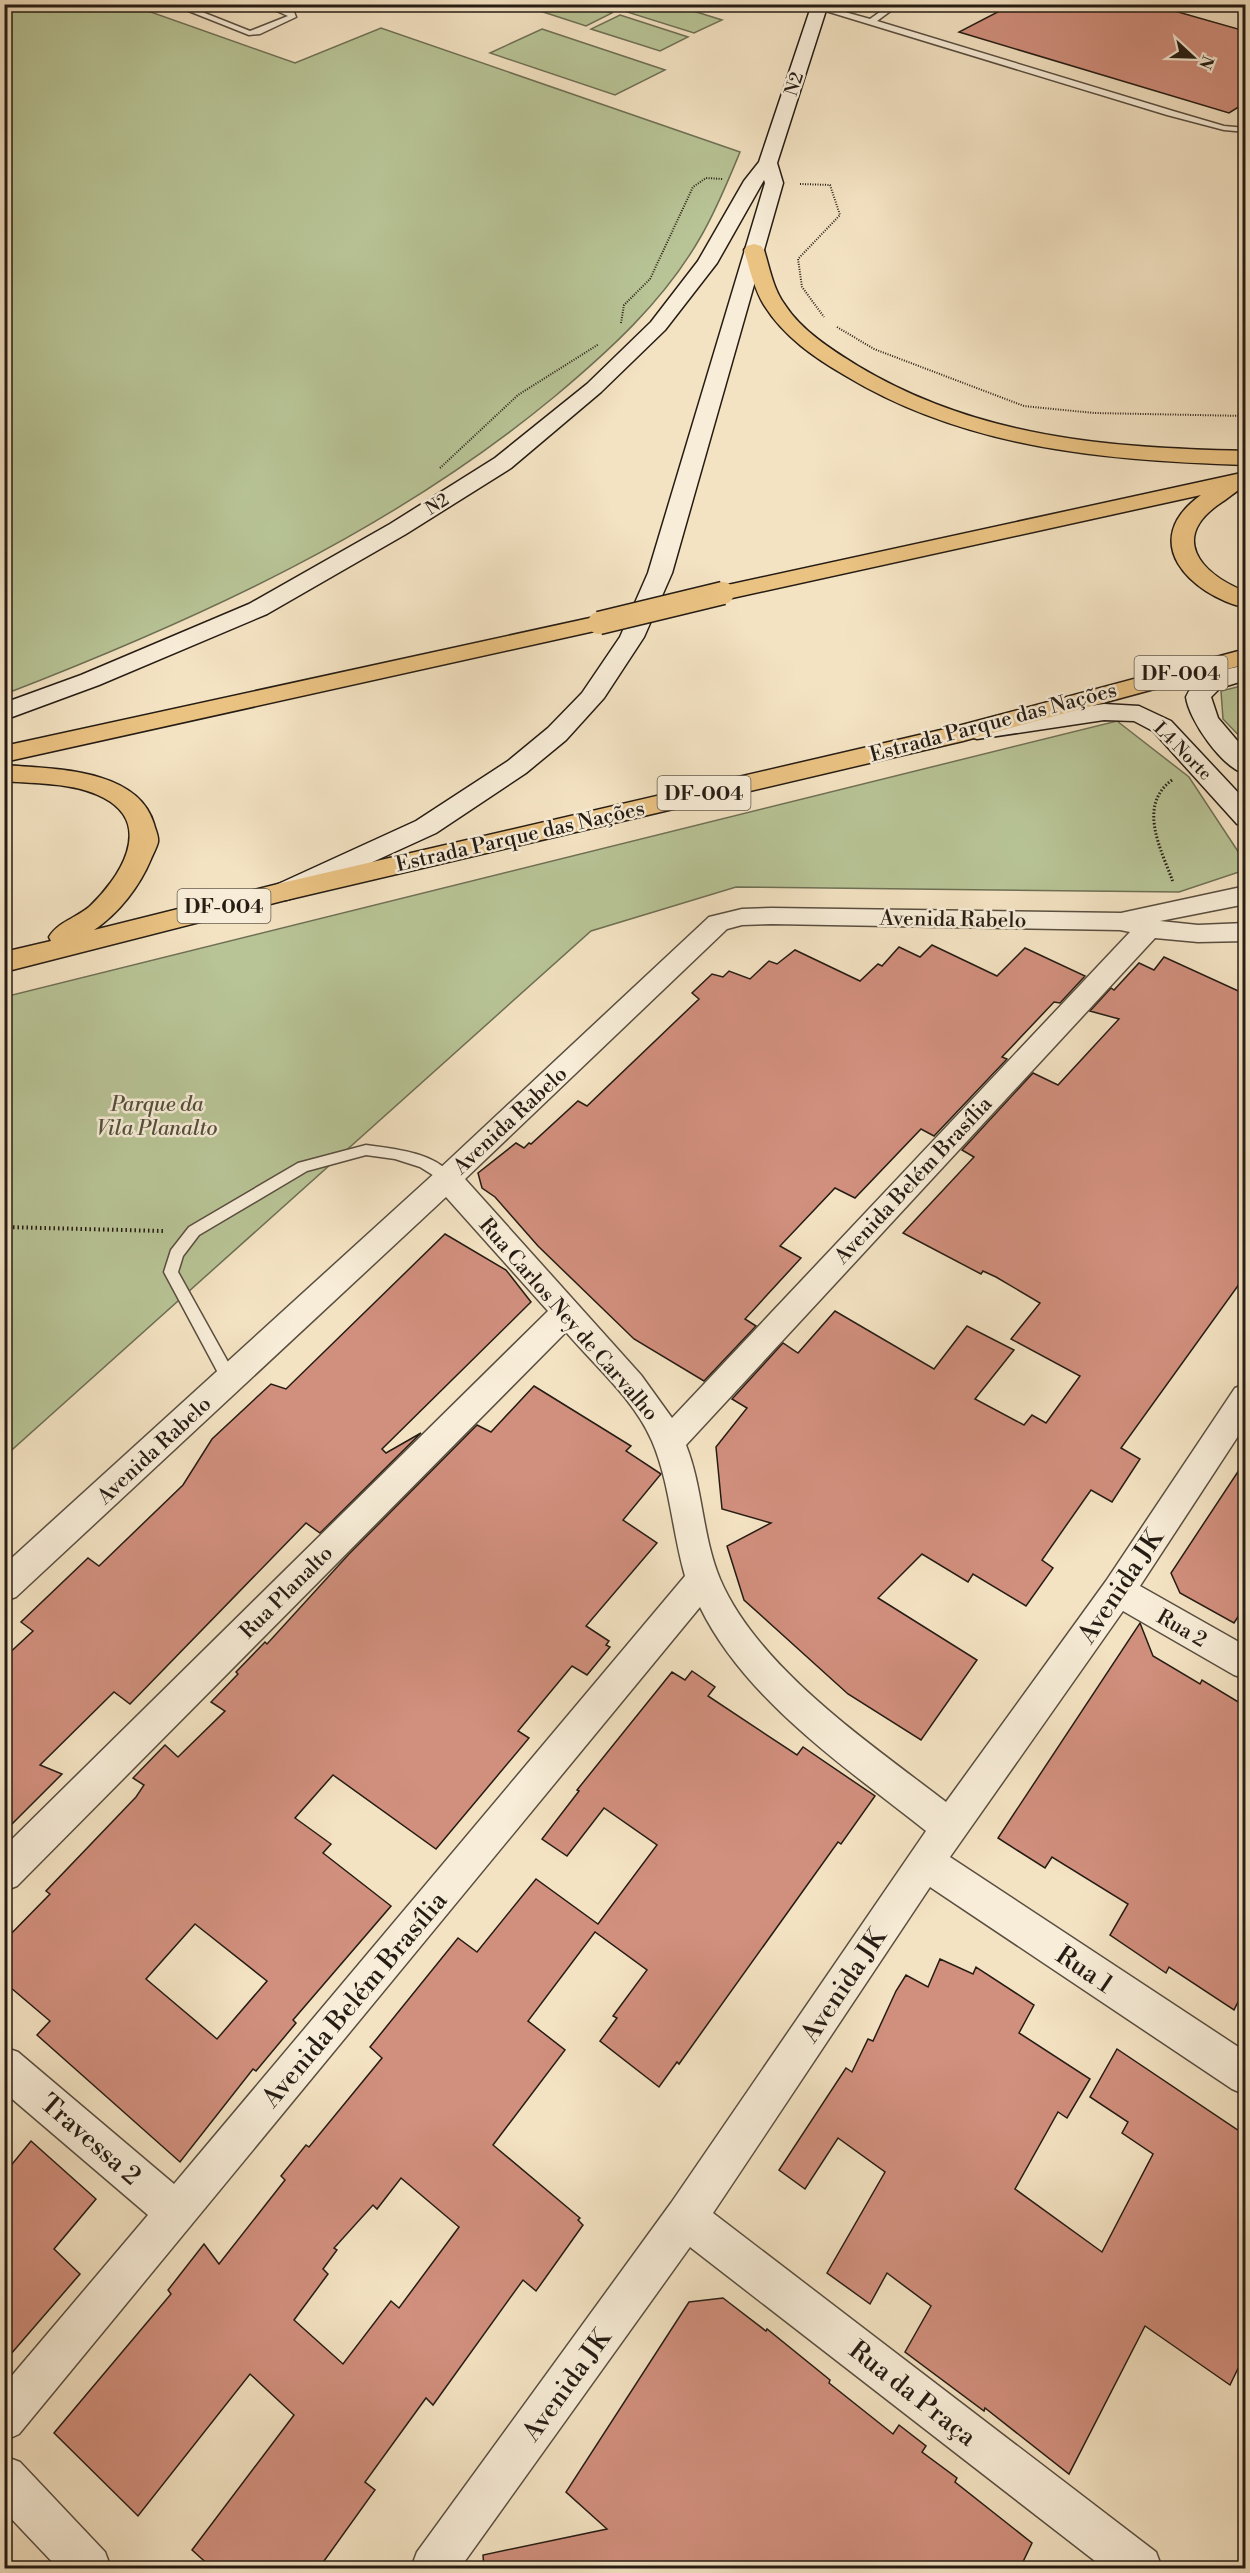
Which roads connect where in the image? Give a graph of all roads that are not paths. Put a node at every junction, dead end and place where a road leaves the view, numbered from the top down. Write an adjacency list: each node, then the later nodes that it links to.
1 (174, 4): 2 (lane)
2 (264, 4)
3 (897, 4): 5 (lane)
4 (819, 5): 5 (lane); 7 (main road, N2)
5 (871, 22): 6 (lane)
6 (1245, 130)
7 (765, 176): 8 (main road, N2); 13 (main road, N2)
8 (754, 250): 9 (highway); 19 (main road, N2)
9 (1244, 472): 10 (highway); 15 (highway, bridge)
10 (1245, 601)
11 (1245, 656): 14 (highway, Estrada Parque das Nações / DF-004)
12 (1245, 672): 16 (main road, L4 Norte)
13 (4, 712)
14 (963, 733): 18 (main road, L4 Norte); 19 (highway, Estrada Parque das Nações / DF-004)
15 (4, 754)
16 (1245, 766)
17 (4, 773): 23 (highway)
18 (1245, 818)
19 (286, 891): 23 (highway, Estrada Parque das Nações / DF-004)
20 (1245, 894): 21 (street)
21 (1137, 922): 22 (street); 25 (street, Avenida Rabelo); 29 (street, Avenida Belém Brasília)
22 (1245, 932)
23 (44, 950): 24 (highway, Estrada Parque das Nações / DF-004)
24 (4, 962)
25 (447, 1179): 26 (street, Rua Carlos Ney de Carvalho); 27 (street, Avenida Rabelo); 27 (lane)
26 (567, 1311): 29 (street, Rua Carlos Ney de Carvalho); 36 (street, Rua Planalto)
27 (230, 1380): 31 (street, Avenida Rabelo)
28 (1245, 1397): 32 (street, Avenida JK)
29 (669, 1442): 30 (street, Rua Carlos Ney de Carvalho)
30 (703, 1579): 34 (street, Rua Carlos Ney de Carvalho); 39 (street, Avenida Belém Brasília)
31 (4, 1587)
32 (1118, 1592): 33 (street, Rua 2); 34 (street, Avenida JK)
33 (1245, 1664)
34 (950, 1827): 35 (street, Avenida JK)
35 (925, 1862): 38 (street, Rua 1); 40 (street, Avenida JK)
36 (4, 1873)
37 (4, 2066): 39 (street, Travessa 2)
38 (1245, 2075)
39 (177, 2213): 41 (street, Avenida Belém Brasília)
40 (686, 2218): 44 (street, Avenida JK); 45 (street, Rua da Praça)
41 (4, 2419)
42 (4, 2478): 43 (street)
43 (89, 2568)
44 (434, 2568)
45 (1140, 2568)

